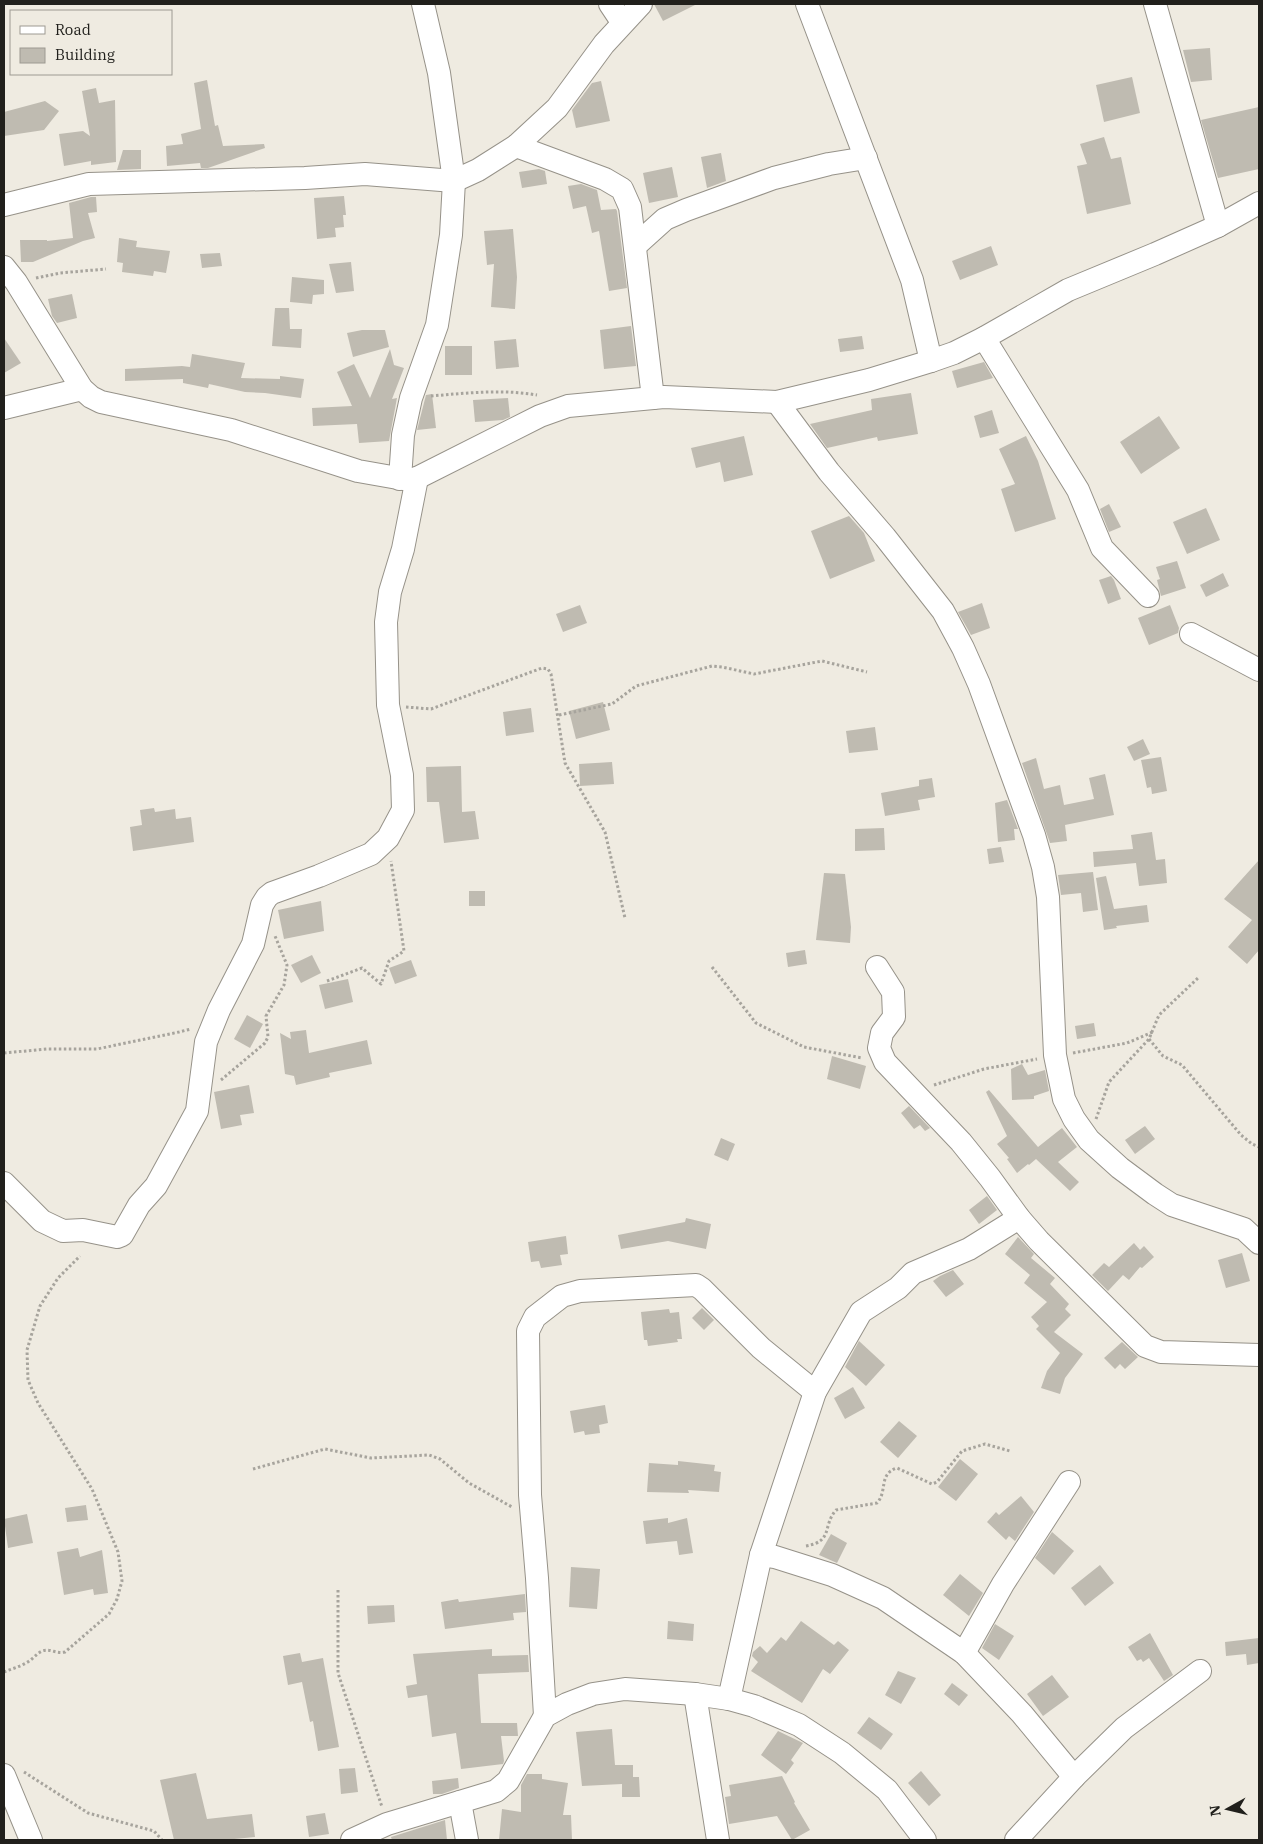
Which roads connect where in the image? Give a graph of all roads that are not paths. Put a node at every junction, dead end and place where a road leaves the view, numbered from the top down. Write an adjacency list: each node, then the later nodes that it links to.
1 (423, 4): 9 (street)
2 (610, 4): 6 (street)
3 (641, 4): 6 (street)
4 (808, 4): 8 (street)
5 (1155, 4): 12 (street)
6 (622, 22): 7 (street)
7 (516, 146): 9 (street); 13 (street)
8 (866, 158): 13 (street); 16 (street)
9 (454, 181): 11 (street); 21 (street)
10 (1259, 202): 12 (street)
11 (4, 205)
12 (1218, 226): 15 (street)
13 (635, 246): 18 (street)
14 (10, 274): 17 (street)
15 (984, 338): 16 (street); 22 (street)
16 (931, 361): 19 (street)
17 (82, 389): 20 (street); 21 (street)
18 (653, 398): 19 (street); 21 (street)
19 (777, 402): 28 (street)
20 (4, 408)
21 (408, 478): 26 (street)
22 (1148, 596)
23 (1191, 634): 24 (street)
24 (1259, 670)
25 (877, 967): 27 (street)
26 (4, 1183)
27 (1018, 1218): 29 (street); 30 (street)
28 (1259, 1243)
29 (1259, 1355)
30 (815, 1392): 32 (street); 37 (street)
31 (1070, 1482): 33 (street)
32 (761, 1554): 33 (street); 36 (street)
33 (964, 1653): 39 (street)
34 (1200, 1671): 39 (street)
35 (695, 1694): 36 (street); 37 (street); 44 (street)
36 (729, 1699): 45 (street)
37 (544, 1716): 40 (street)
38 (13, 1773): 41 (street)
39 (1074, 1778): 46 (street)
40 (460, 1802): 42 (street); 43 (street)
41 (31, 1840)
42 (352, 1840)
43 (467, 1840)
44 (718, 1840)
45 (925, 1840)
46 (1016, 1840)

